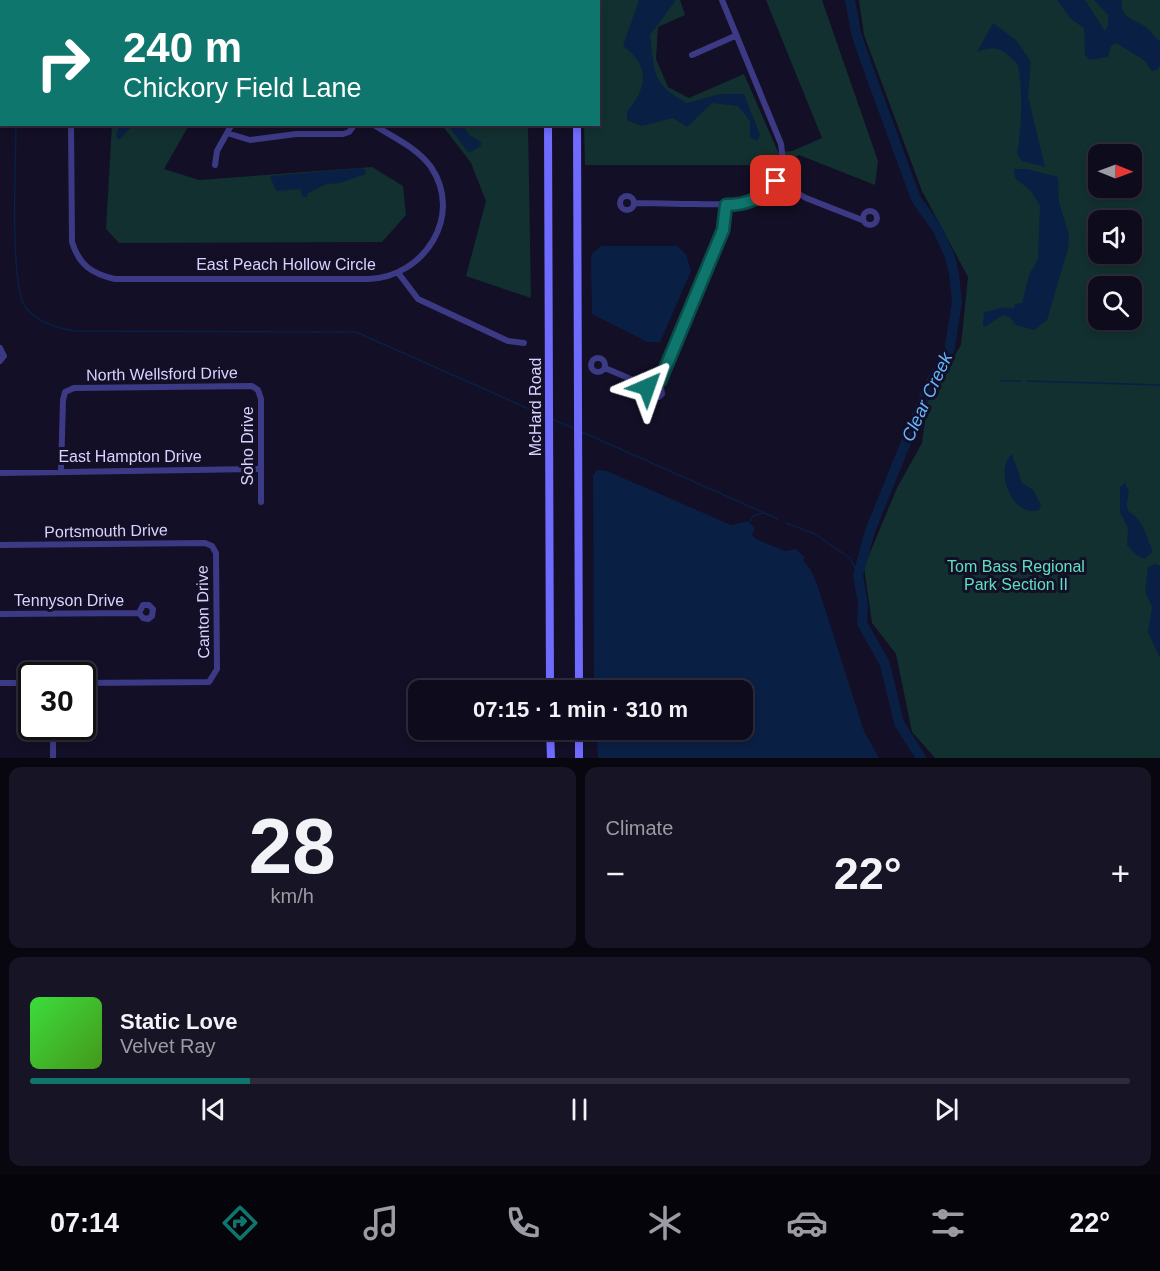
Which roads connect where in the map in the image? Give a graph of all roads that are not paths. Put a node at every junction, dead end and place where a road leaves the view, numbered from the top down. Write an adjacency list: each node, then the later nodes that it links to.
1 (722, 0): 2 (street)
2 (735, 36): 3 (street); 12 (street)
3 (692, 55)
4 (71, 126): 16 (street, East Peach Hollow Circle)
5 (231, 126): 10 (street)
6 (354, 126): 10 (street)
7 (375, 126): 16 (street, East Peach Hollow Circle)
8 (548, 126): 30 (main road, McHard Road)
9 (576, 126): 31 (main road)
10 (227, 133): 11 (street)
11 (215, 165)
12 (776, 181): 14 (street); 15 (street)
13 (634, 203): 14 (street)
14 (726, 205): 20 (street)
15 (862, 220)
16 (399, 274): 17 (street)
17 (524, 343)
18 (0, 348): 19 (street)
19 (0, 361)
20 (605, 368)
21 (258, 390): 22 (street, Soho Drive); 23 (street, North Wellsford Drive)
22 (260, 469): 23 (street, East Hampton Drive); 25 (street, Soho Drive)
23 (62, 470): 24 (street, East Hampton Drive)
24 (0, 473)
25 (261, 502)
26 (0, 545): 27 (street, Portsmouth Drive)
27 (212, 546): 34 (street, Canton Drive)
28 (139, 613): 29 (street, Tennyson Drive)
29 (0, 614)
30 (550, 680)
31 (579, 680)
32 (0, 683): 33 (street)
33 (18, 683)
34 (96, 683)
35 (53, 740): 38 (street)
36 (550, 740): 39 (main road)
37 (579, 740): 40 (main road)
38 (53, 758)
39 (550, 758)
40 (579, 758)

